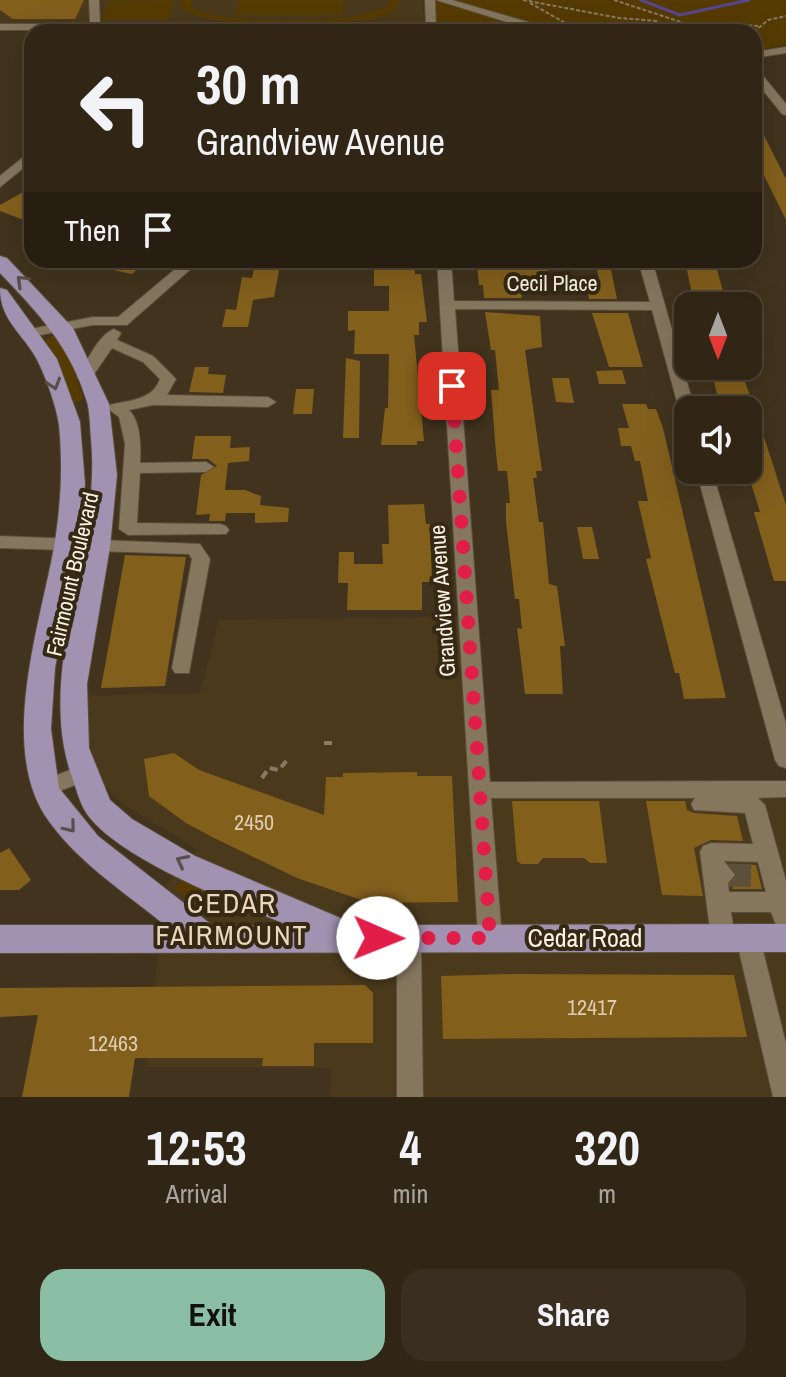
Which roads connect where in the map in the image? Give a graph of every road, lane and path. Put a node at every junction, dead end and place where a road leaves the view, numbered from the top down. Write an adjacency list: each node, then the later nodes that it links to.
1 (94, 0): 8 (street)
2 (430, 0): 9 (street)
3 (441, 0): 10 (street)
4 (523, 0): 7 (path); 11 (path)
5 (614, 0): 7 (path)
6 (786, 16): 13 (path)
7 (663, 21): 12 (path)
8 (91, 24)
9 (431, 24)
10 (526, 24)
11 (567, 24)
12 (688, 24)
13 (762, 25)
14 (0, 27): 15 (street)
15 (24, 28)
16 (786, 50): 17 (street)
17 (762, 54)
18 (762, 82): 19 (street)
19 (786, 112)
20 (24, 161): 21 (street)
21 (0, 183)
22 (0, 262): 30 (main road, Fairmount Boulevard, one-way to 22)
23 (185, 268): 29 (street)
24 (444, 268): 27 (street, Grandview Avenue)
25 (647, 268): 28 (street)
26 (0, 294): 31 (main road, Fairmount Boulevard)
27 (446, 305): 28 (street, Cecil Place); 54 (street, Grandview Avenue)
28 (658, 306): 34 (street)
29 (122, 322): 30 (street); 32 (street)
30 (60, 326): 31 (street); 33 (main road, Fairmount Boulevard)
31 (30, 333): 38 (main road, Fairmount Boulevard, one-way to 38)
32 (107, 342): 33 (street); 35 (street)
33 (85, 377): 37 (main road, Fairmount Boulevard)
34 (683, 396)
35 (153, 400): 36 (street); 37 (street)
36 (268, 402)
37 (104, 409): 38 (main road); 40 (street); 44 (main road, Fairmount Boulevard)
38 (61, 415): 44 (main road, Fairmount Boulevard)
39 (206, 467): 40 (street)
40 (134, 468): 42 (street)
41 (708, 484): 49 (street)
42 (220, 530)
43 (0, 542): 44 (street)
44 (65, 542): 45 (street); 50 (main road, Fairmount Boulevard); 52 (main road, Fairmount Boulevard)
45 (182, 668)
46 (324, 743): 47 (path)
47 (332, 743)
48 (287, 760): 51 (path)
49 (786, 760)
50 (75, 776): 52 (street); 60 (main road, Fairmount Boulevard, one-way to 50)
51 (262, 778)
52 (44, 789): 59 (main road, Fairmount Boulevard, one-way to 59)
53 (786, 789): 54 (street)
54 (480, 790): 61 (street, Grandview Avenue)
55 (702, 804): 56 (street)
56 (773, 870): 57 (street); 58 (street)
57 (720, 902): 58 (street); 62 (street)
58 (784, 912)
59 (204, 937): 60 (main road, Cedar Road); 64 (main road, Cedar Road)
60 (355, 938): 65 (main road, Cedar Road)
61 (490, 938): 62 (main road, Cedar Road); 65 (main road, Cedar Road)
62 (736, 938): 63 (main road, Cedar Road); 67 (street)
63 (786, 938)
64 (0, 939)
65 (409, 939): 66 (street)
66 (410, 1097)
67 (786, 1097)

